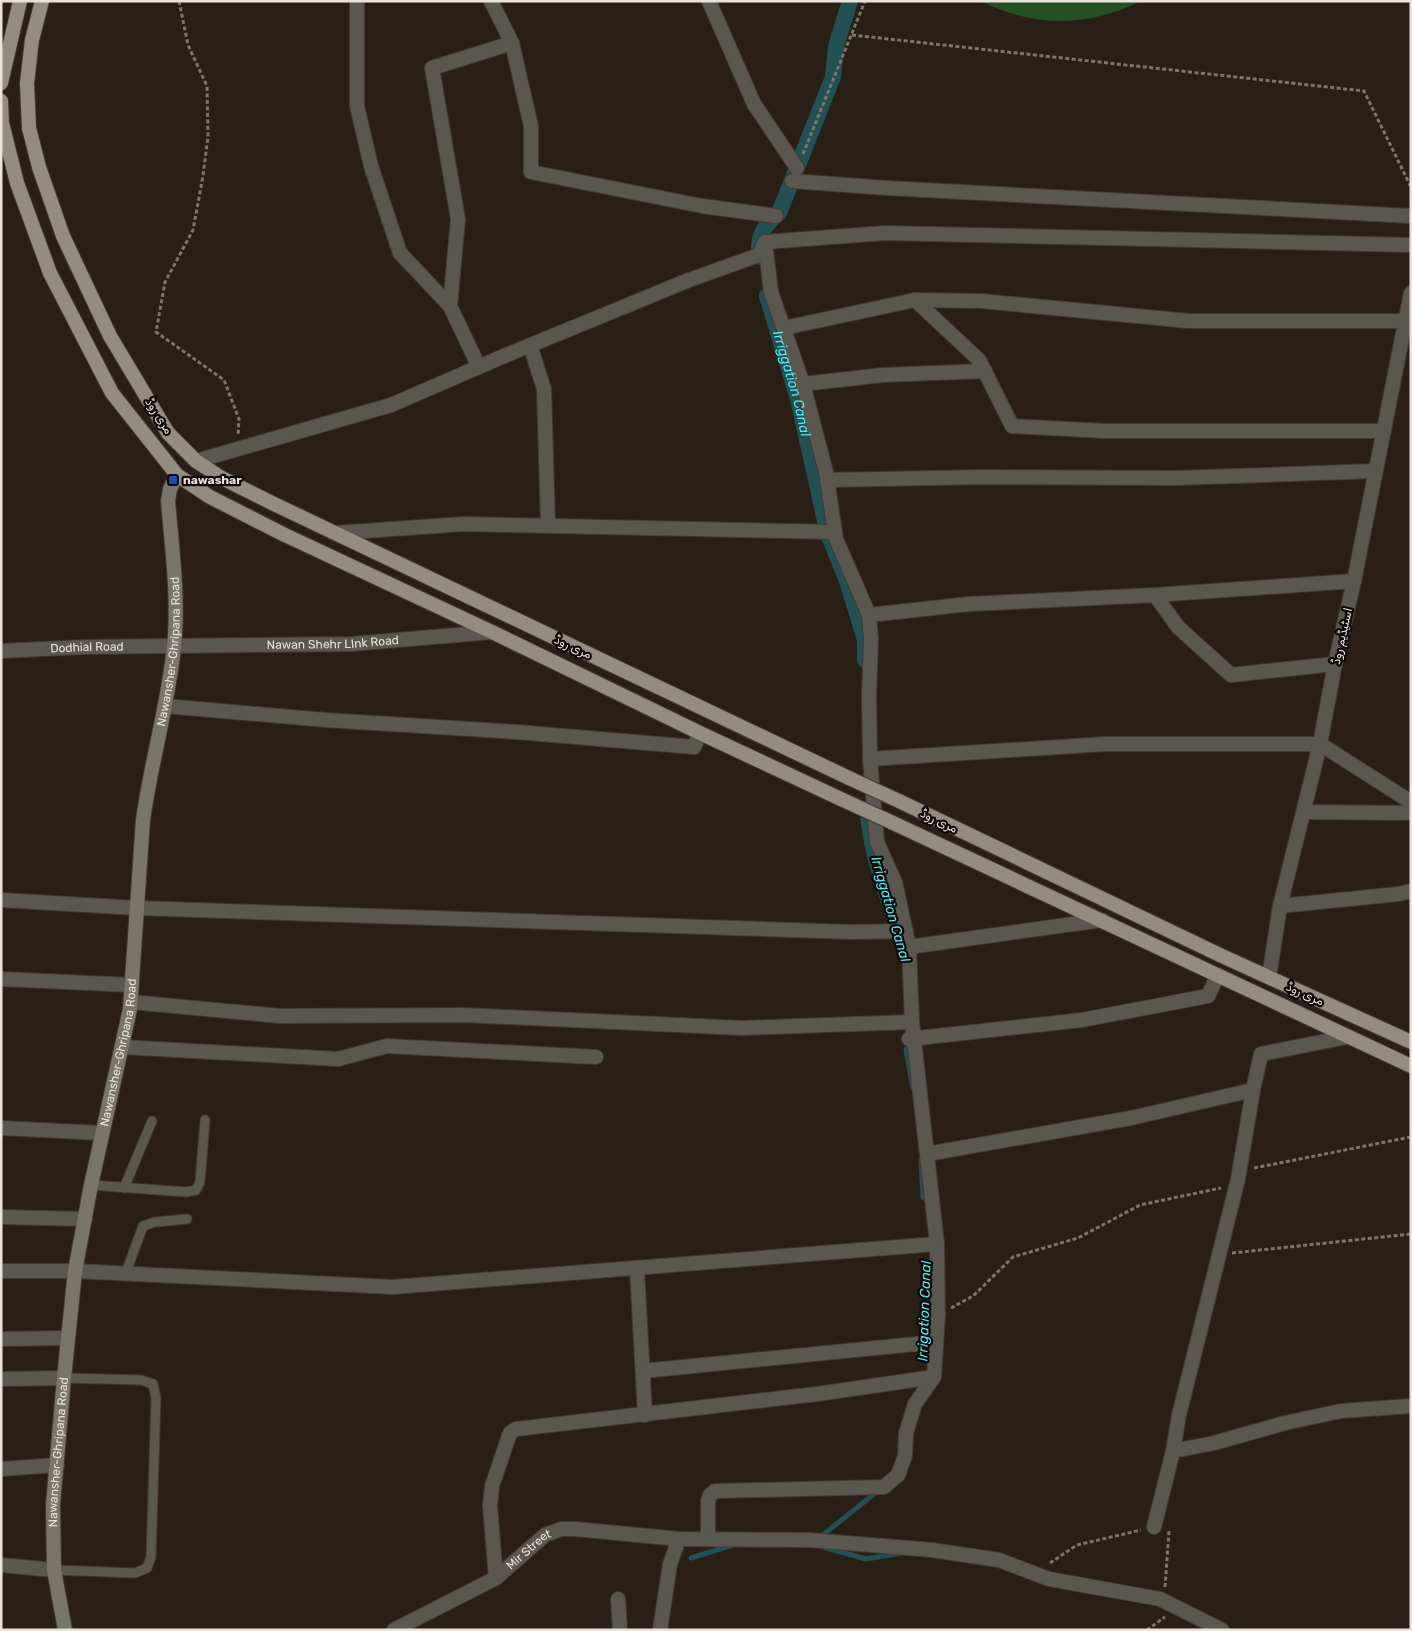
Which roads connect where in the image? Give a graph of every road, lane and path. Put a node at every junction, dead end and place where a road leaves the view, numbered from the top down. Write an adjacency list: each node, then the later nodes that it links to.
1 (20, 1): 10 (main road)
2 (42, 1): 29 (main road, مری روڈ)
3 (179, 1): 28 (path)
4 (357, 1): 20 (street)
5 (491, 1): 9 (street)
6 (709, 1): 12 (street)
7 (865, 1): 8 (path)
8 (852, 36): 12 (path); 13 (path)
9 (512, 43): 14 (street); 20 (street)
10 (1, 83)
11 (1, 101): 31 (main road, مری روڈ)
12 (795, 174): 15 (street)
13 (1411, 188)
14 (776, 216)
15 (1411, 216)
16 (765, 242): 17 (street); 22 (street); 23 (street)
17 (1411, 245)
18 (1411, 293): 21 (street, اسٹیڈیم روڈ)
19 (914, 300): 21 (street); 22 (street); 25 (street)
20 (450, 306): 24 (street)
21 (1405, 321): 27 (street, اسٹیڈیم روڈ)
22 (784, 328): 26 (street)
23 (530, 345): 24 (street); 33 (street)
24 (479, 367): 28 (street)
25 (985, 371): 26 (street); 27 (street)
26 (803, 384): 32 (street)
27 (1384, 431): 30 (street, اسٹیڈیم روڈ)
28 (237, 449): 29 (street)
29 (196, 461): 35 (main road, مری روڈ)
30 (1375, 471): 32 (street); 36 (street, اسٹیڈیم روڈ)
31 (177, 475): 39 (main road, مری روڈ); 40 (main road, Nawansher-Ghripana Road)
32 (827, 480): 34 (street)
33 (548, 525): 34 (street); 35 (street)
34 (835, 532): 38 (street)
35 (335, 533): 54 (main road, مری روڈ, bridge)
36 (1354, 582): 37 (street); 42 (street, اسٹیڈیم روڈ)
37 (1155, 595): 38 (street); 42 (street)
38 (869, 615): 46 (street)
39 (492, 632): 40 (street, Nawan Shehr LInk Road); 44 (main road, مری روڈ)
40 (174, 645): 41 (street, Dodhial Road); 43 (main road, Nawansher-Ghripana Road)
41 (1, 651)
42 (1335, 664): 45 (street, اسٹیڈیم روڈ)
43 (165, 706): 44 (street); 53 (main road, Nawansher-Ghripana Road)
44 (700, 733): 55 (main road, مری روڈ, bridge)
45 (1320, 744): 46 (street); 47 (street); 48 (street, اسٹیڈیم روڈ)
46 (870, 759): 57 (street)
47 (1411, 802)
48 (1304, 812): 49 (street); 52 (street, اسٹیڈیم روڈ)
49 (1411, 813)
50 (1411, 891): 52 (street)
51 (1, 900): 53 (street)
52 (1280, 906): 60 (street, اسٹیڈیم روڈ)
53 (137, 908): 57 (street); 62 (main road, Nawansher-Ghripana Road)
54 (1125, 909): 56 (main road); 60 (main road, مری روڈ)
55 (1102, 920): 56 (main road, مری روڈ); 58 (street)
56 (1117, 927): 59 (main road, مری روڈ)
57 (906, 931): 58 (street)
58 (909, 947): 64 (street)
59 (1218, 975): 65 (main road, مری روڈ); 66 (street)
60 (1269, 977): 67 (main road, مری روڈ)
61 (1, 979): 62 (street)
62 (132, 985): 63 (main road, Nawansher-Ghripana Road)
63 (131, 1002): 64 (street); 68 (main road, Nawansher-Ghripana Road)
64 (912, 1022): 66 (street)
65 (1347, 1037): 70 (main road, مری روڈ); 71 (street)
66 (912, 1039): 77 (street)
67 (1411, 1042)
68 (122, 1047): 69 (street); 75 (main road, Nawansher-Ghripana Road)
69 (596, 1057)
70 (1411, 1066)
71 (1253, 1090): 77 (street); 78 (street)
72 (204, 1120): 80 (lane)
73 (152, 1121): 80 (lane)
74 (1, 1128): 75 (street)
75 (102, 1133): 79 (main road, Nawansher-Ghripana Road)
76 (1411, 1137): 78 (path)
77 (927, 1154): 85 (street)
78 (1238, 1178): 86 (street); 91 (path)
79 (91, 1185): 80 (lane); 82 (main road, Nawansher-Ghripana Road)
80 (124, 1188)
81 (1, 1217): 82 (street)
82 (85, 1219): 89 (main road, Nawansher-Ghripana Road)
83 (187, 1219): 90 (lane)
84 (1411, 1234): 86 (path)
85 (937, 1244): 87 (street); 91 (street)
86 (1219, 1255): 101 (street)
87 (637, 1269): 90 (street); 95 (street)
88 (1, 1271): 89 (street)
89 (75, 1272): 90 (street); 92 (main road, Nawansher-Ghripana Road)
90 (125, 1274)
91 (938, 1315): 94 (street)
92 (68, 1338): 93 (street); 97 (main road, Nawansher-Ghripana Road)
93 (1, 1339)
94 (936, 1342): 95 (street); 96 (street)
95 (643, 1371): 100 (street)
96 (934, 1377): 100 (street); 106 (street)
97 (64, 1378): 98 (street); 102 (main road, Nawansher-Ghripana Road); 108 (lane)
98 (1, 1380)
99 (1411, 1406): 101 (street)
100 (645, 1415): 110 (street)
101 (1173, 1451): 104 (street)
102 (57, 1465): 103 (street); 108 (main road, Nawansher-Ghripana Road)
103 (1, 1469)
104 (1154, 1527): 109 (path); 112 (path)
105 (679, 1539): 106 (street, Mir Street); 110 (street, Mir Street); 117 (street)
106 (708, 1540): 109 (street, Mir Street)
107 (1, 1565): 108 (street)
108 (54, 1570): 114 (main road, Nawansher-Ghripana Road)
109 (1035, 1574): 112 (street, Mir Street)
110 (496, 1578): 115 (street, Mir Street)
111 (618, 1599): 116 (street)
112 (1163, 1601): 113 (street, Mir Street)
113 (1178, 1608): 118 (path); 119 (street, Mir Street)
114 (66, 1630)
115 (394, 1630)
116 (620, 1630)
117 (660, 1630)
118 (1147, 1630)
119 (1222, 1630)

